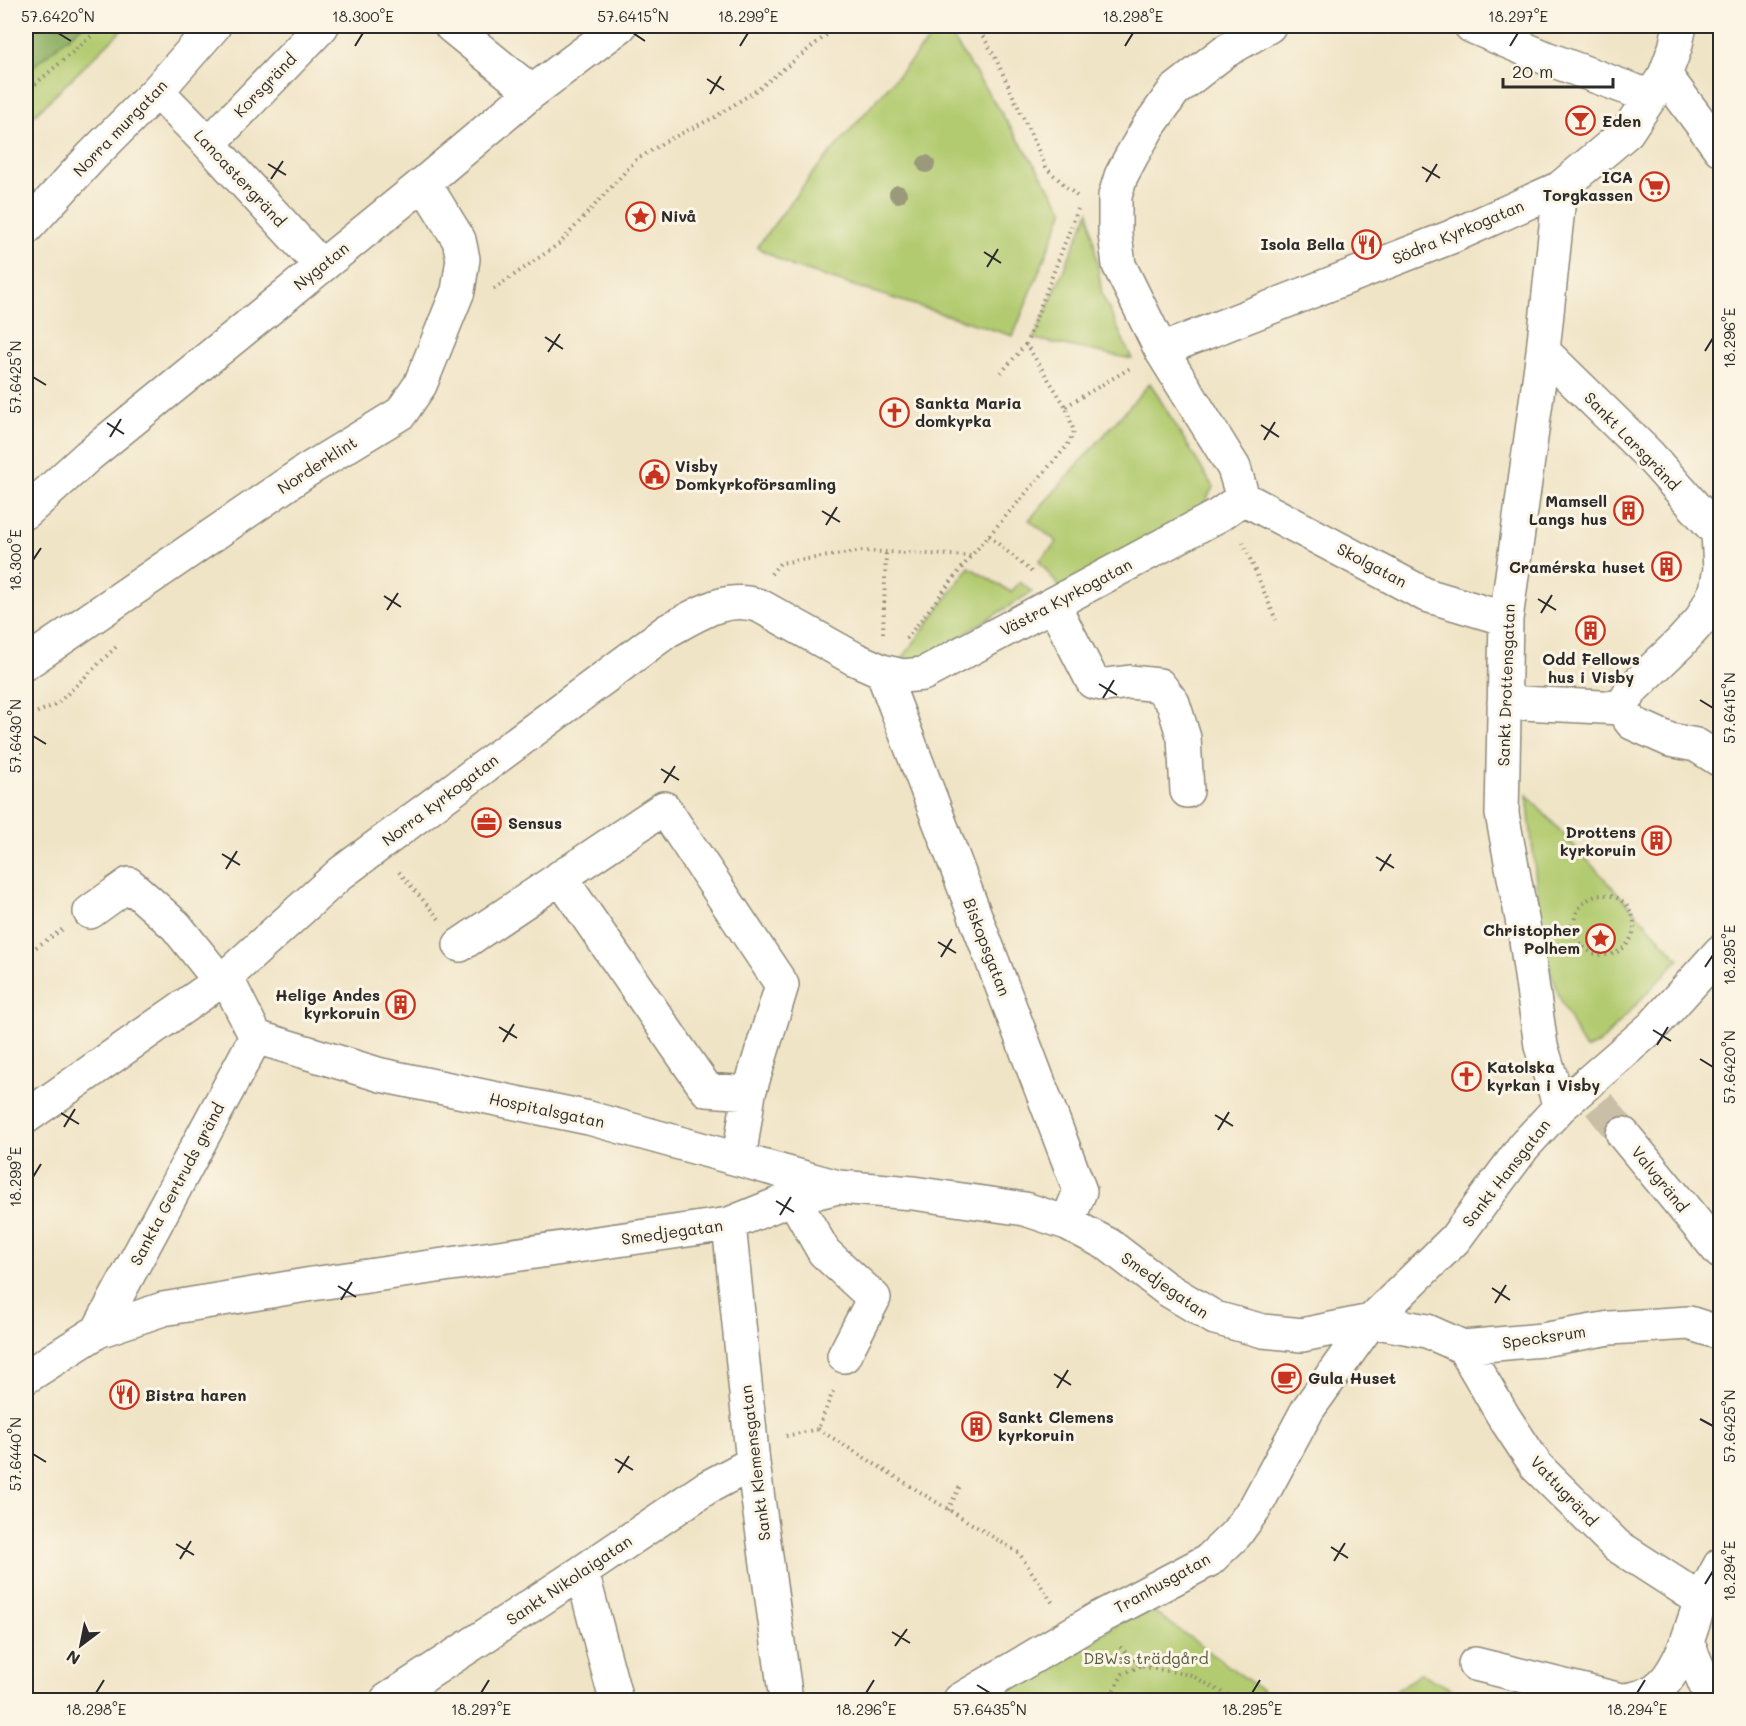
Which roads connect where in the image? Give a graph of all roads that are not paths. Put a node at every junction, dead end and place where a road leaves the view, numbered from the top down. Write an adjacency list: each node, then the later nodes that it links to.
1 (214, 26): 9 (street, Norra murgatan)
2 (322, 26): 11 (street, Korsgränd)
3 (620, 26): 10 (street, Nygatan)
4 (1269, 26): 17 (street)
5 (1471, 26): 8 (street)
6 (1680, 26): 8 (street, Södra Kyrkogatan)
7 (463, 29): 10 (street)
8 (1658, 86): 12 (street); 14 (street, Södra Kyrkogatan)
9 (157, 91): 11 (street, Lancastergränd); 15 (street, Norra murgatan)
10 (532, 92): 13 (street, Nygatan)
11 (209, 144): 16 (street, Lancastergränd)
12 (1720, 149)
13 (424, 183): 16 (street, Nygatan); 24 (street, Norderklint)
14 (1560, 188): 17 (street, Södra Kyrkogatan); 18 (street, Sankt Drottensgatan)
15 (26, 228)
16 (321, 266): 20 (street, Nygatan)
17 (1161, 350): 19 (street)
18 (1543, 351): 21 (street, Sankt Larsgränd); 23 (street, Sankt Drottensgatan)
19 (1243, 498): 22 (street, Västra Kyrkogatan); 23 (street, Skolgatan)
20 (26, 512)
21 (1719, 528): 27 (street)
22 (1045, 591): 25 (street, Västra Kyrkogatan); 29 (street)
23 (1506, 619): 26 (street, Sankt Drottensgatan)
24 (26, 663)
25 (882, 671): 34 (street, Norra kyrkogatan); 43 (street, Biskopsgatan)
26 (1504, 702): 27 (street); 37 (street, Sankt Drottensgatan)
27 (1621, 708): 28 (street)
28 (1720, 760)
29 (1187, 791)
30 (560, 877): 32 (street); 36 (street); 36 (street)
31 (90, 912): 34 (street)
32 (460, 945)
33 (1720, 951): 37 (street, Sankt Hansgatan)
34 (223, 979): 35 (street); 38 (street, Norra kyrkogatan)
35 (256, 1037): 40 (street, Hospitalsgatan); 47 (street, Sankta Gertruds gränd)
36 (749, 1093): 40 (street)
37 (1581, 1099): 46 (street, Sankt Hansgatan)
38 (26, 1117)
39 (1623, 1134): 45 (street, Valvgränd)
40 (739, 1159): 41 (street, Hospitalsgatan)
41 (838, 1187): 42 (street, Smedjegatan); 43 (street, Smedjegatan)
42 (793, 1198): 44 (street, Smedjegatan); 50 (street)
43 (1067, 1223): 46 (street, Smedjegatan)
44 (729, 1224): 47 (street, Smedjegatan); 52 (street, Sankt Klemensgatan)
45 (1720, 1252)
46 (1371, 1321): 49 (street, Specksrum); 61 (street, Tranhusgatan)
47 (98, 1331): 51 (street, Smedjegatan)
48 (1720, 1332): 49 (street, Specksrum)
49 (1463, 1347): 55 (street, Vattugränd)
50 (844, 1356)
51 (26, 1377)
52 (752, 1453): 54 (street, Sankt Nikolaigatan); 60 (street, Sankt Klemensgatan)
53 (1720, 1565): 55 (street)
54 (582, 1572): 58 (street, Sankt Nikolaigatan); 59 (street)
55 (1701, 1600): 56 (street)
56 (1687, 1642): 57 (street); 62 (street)
57 (1475, 1664)
58 (387, 1701)
59 (616, 1701)
60 (786, 1701)
61 (960, 1701)
62 (1712, 1701)

